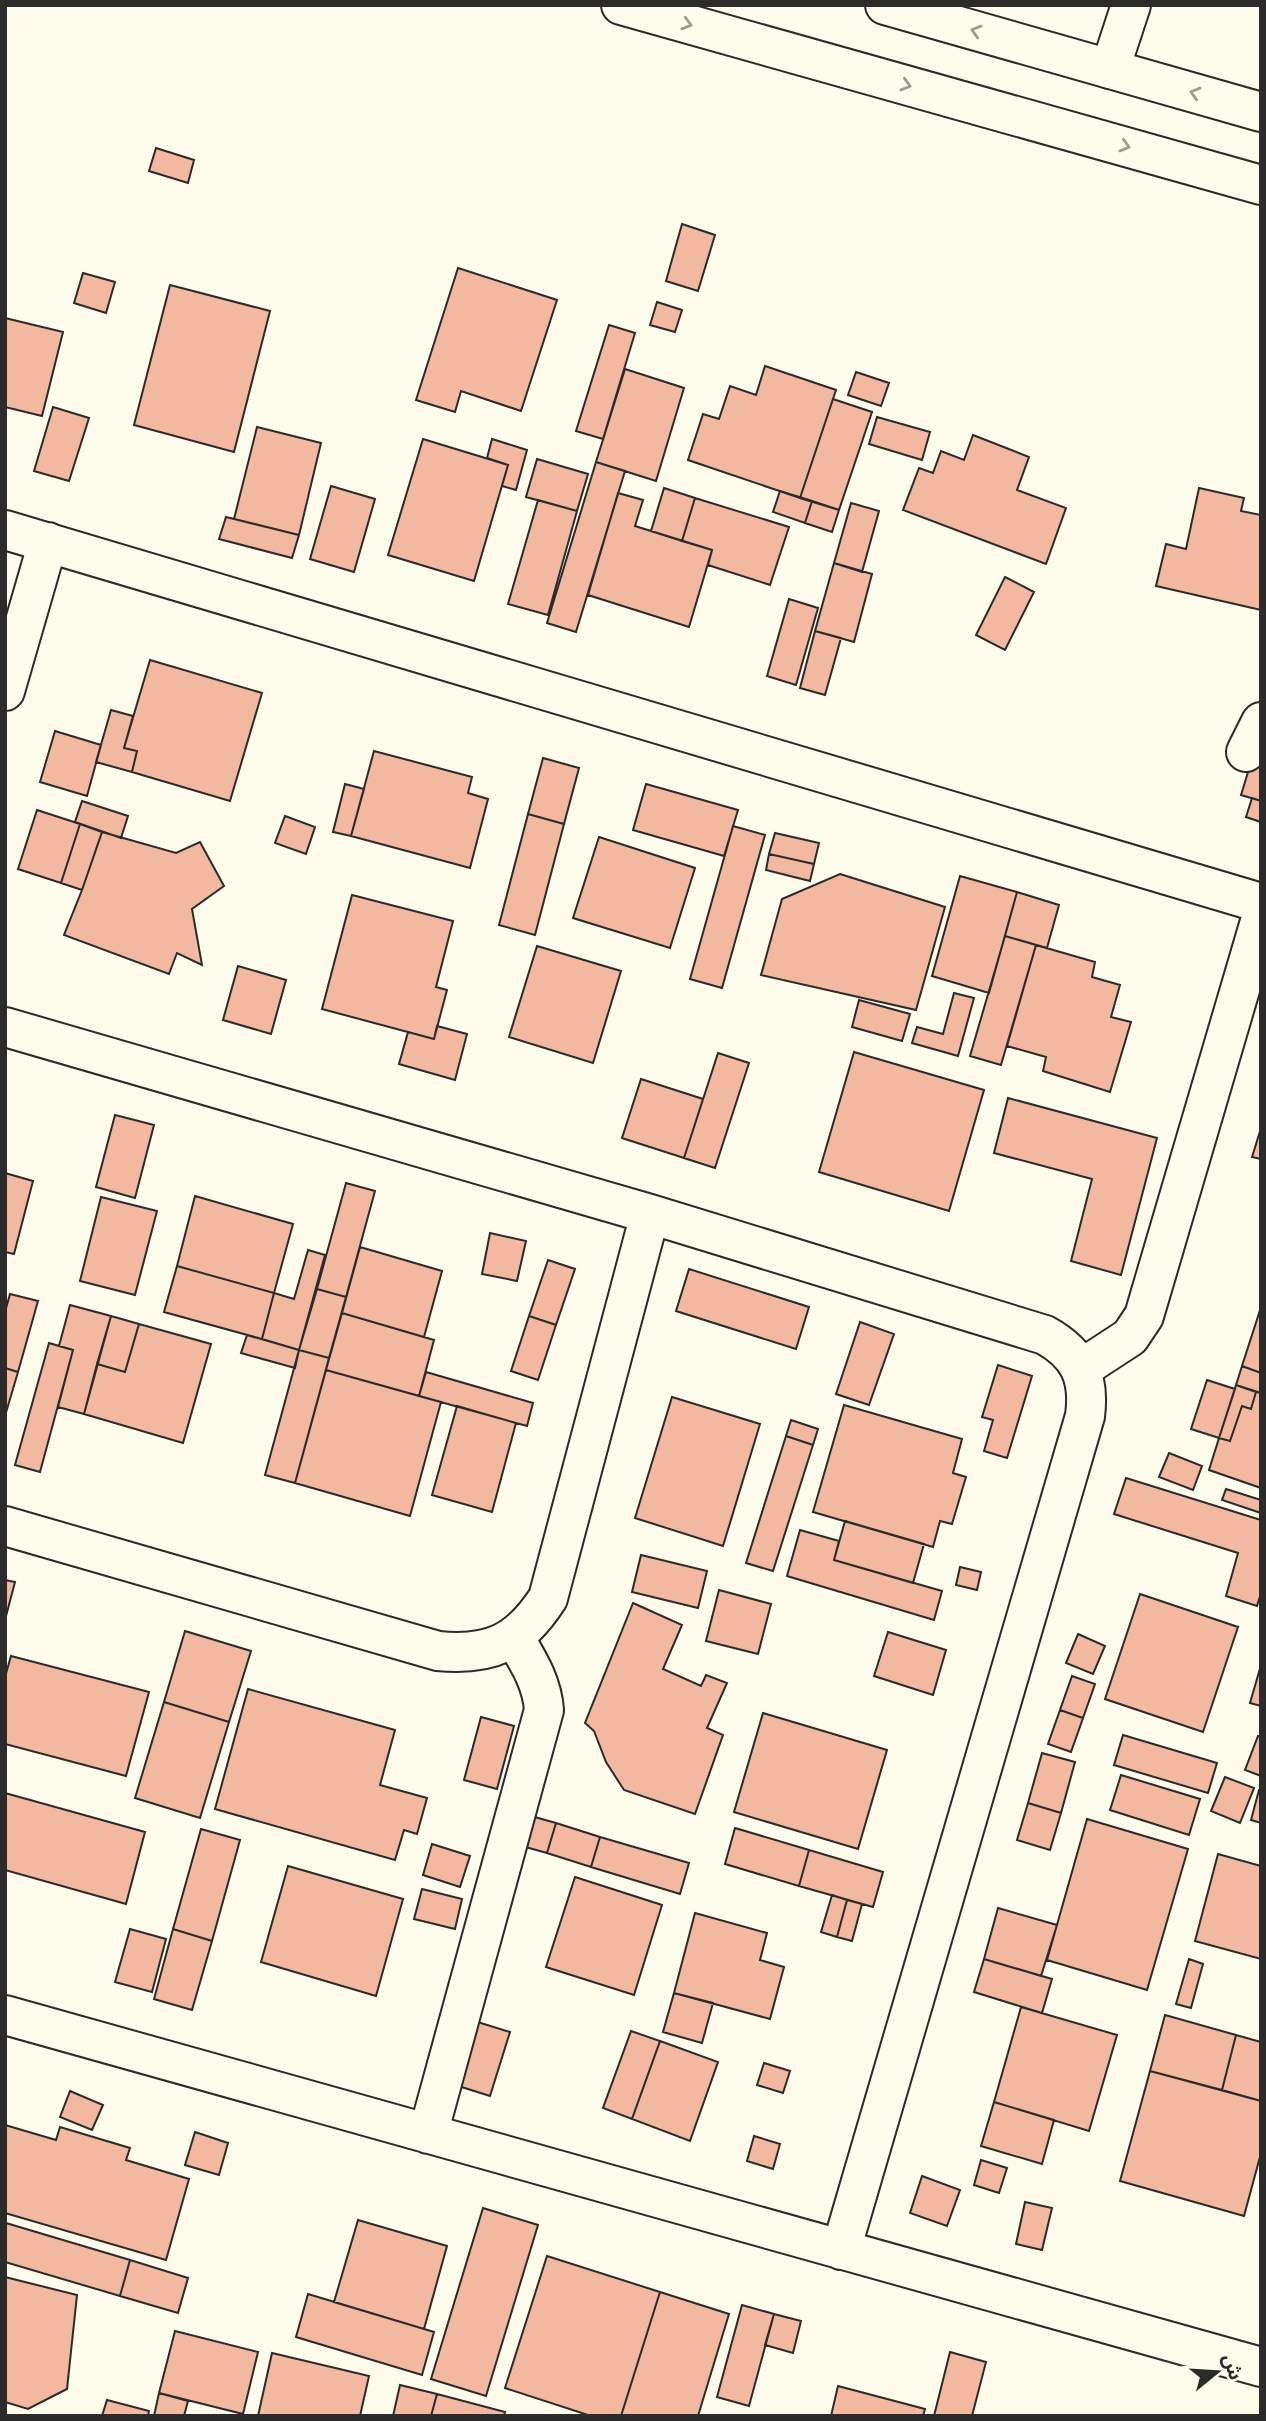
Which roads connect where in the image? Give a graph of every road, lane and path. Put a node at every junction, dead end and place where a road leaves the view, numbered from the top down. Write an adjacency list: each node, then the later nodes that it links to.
1 (621, 5): 7 (street, one-way to 7)
2 (885, 5): 4 (street, one-way to 2)
3 (1131, 5): 4 (street)
4 (1110, 69): 5 (street, one-way to 4)
5 (1261, 112)
6 (1261, 160): 7 (street)
7 (1179, 161): 8 (street)
8 (1261, 186)
9 (5, 530): 10 (street)
10 (48, 542): 11 (street); 12 (street)
11 (5, 691)
12 (1261, 903)
13 (1261, 918): 16 (street)
14 (5, 1027): 15 (street)
15 (650, 1214): 16 (street); 18 (street)
16 (1081, 1369): 21 (street)
17 (5, 1526): 18 (street)
18 (514, 1637): 20 (street)
19 (5, 2015): 20 (street)
20 (428, 2134): 21 (street)
21 (841, 2250): 22 (street)
22 (1261, 2367)

